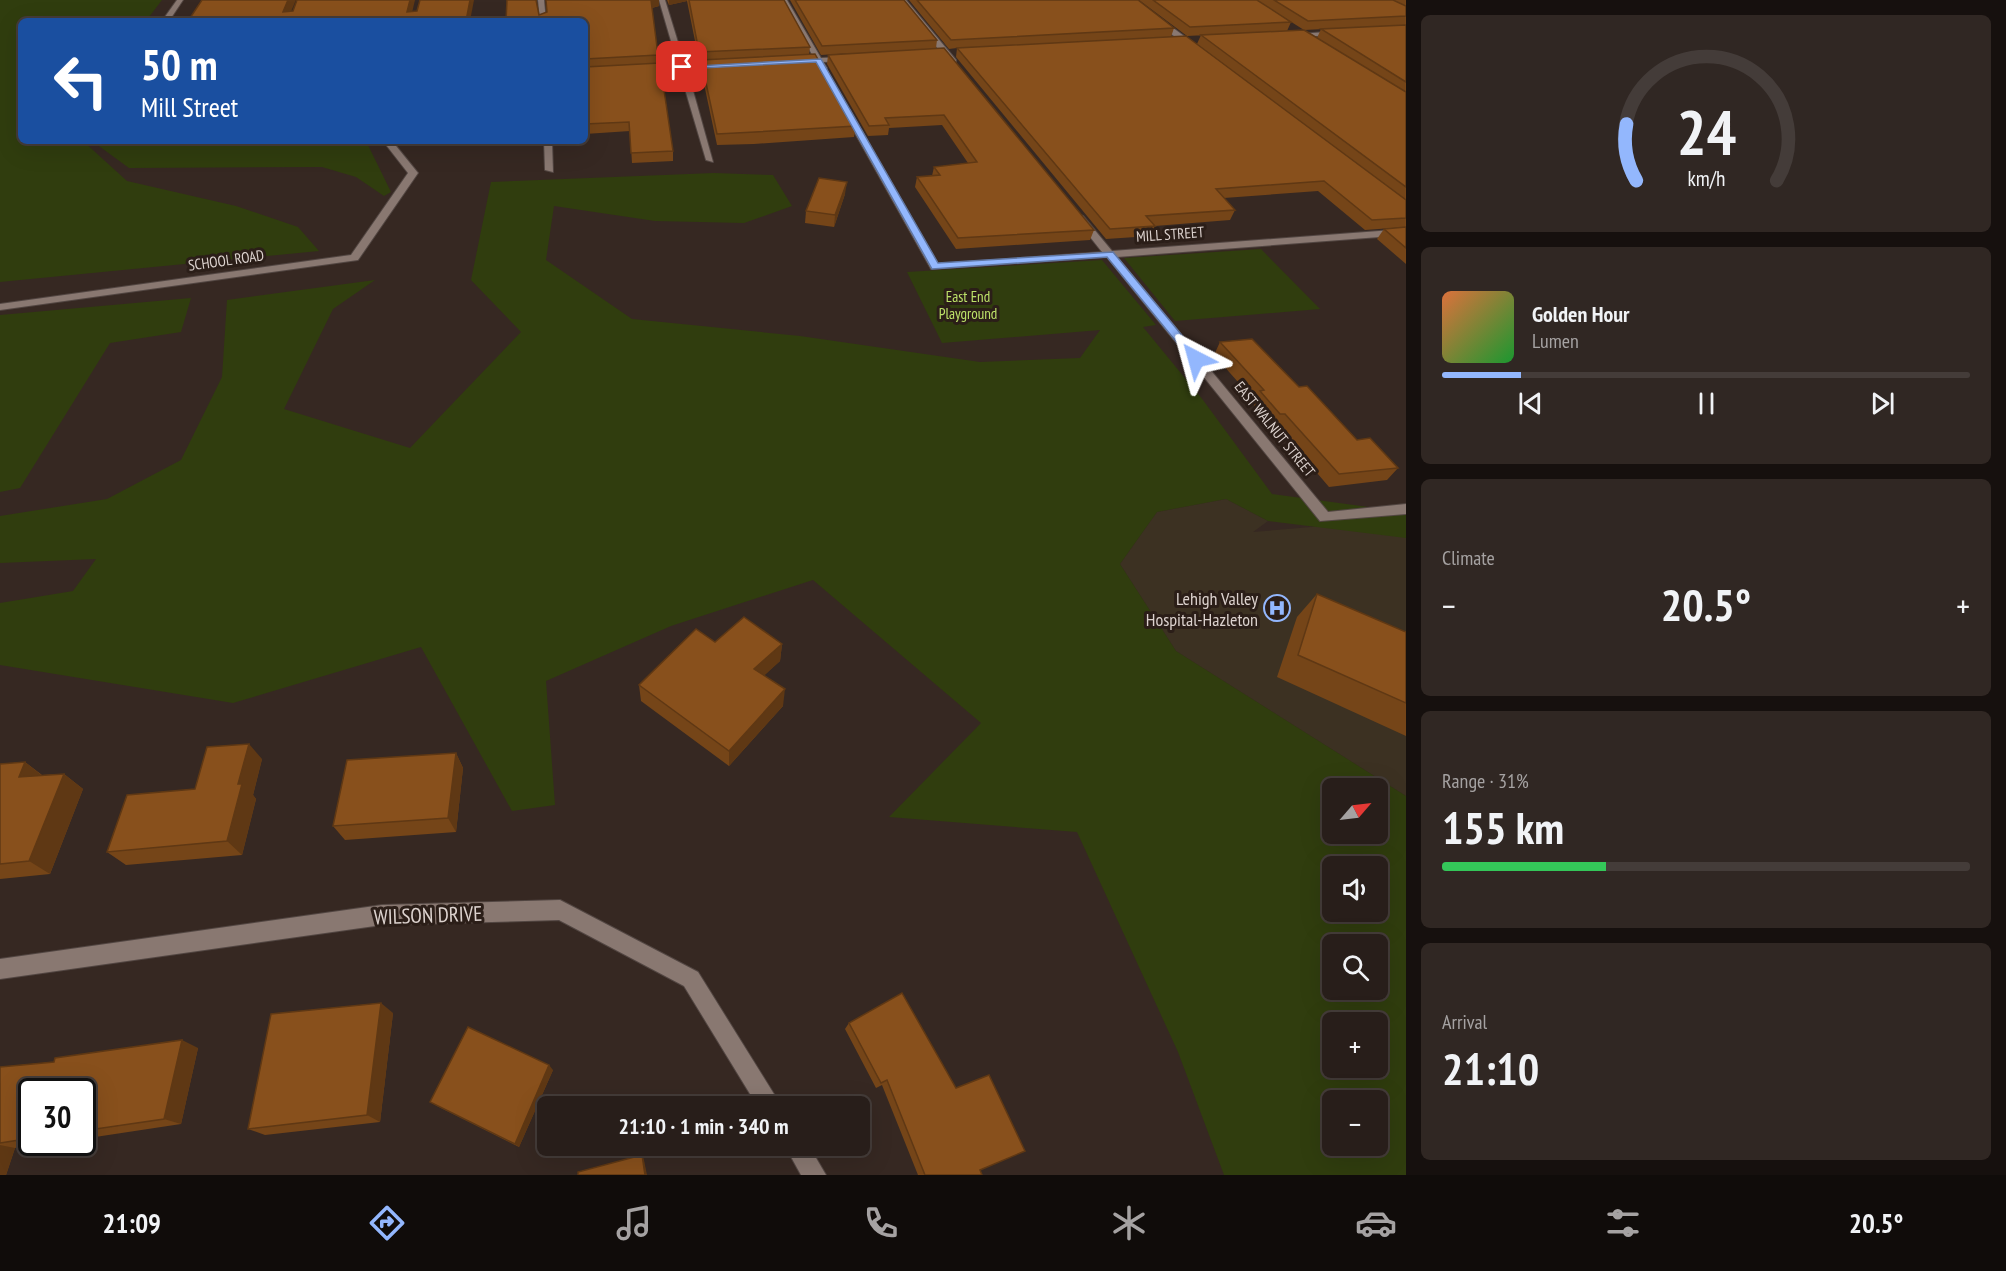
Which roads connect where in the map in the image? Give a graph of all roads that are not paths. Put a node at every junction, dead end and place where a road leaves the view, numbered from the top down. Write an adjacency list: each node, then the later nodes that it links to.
1 (180, 0): 7 (street)
2 (542, 0): 8 (street)
3 (662, 0): 25 (street)
4 (784, 0): 22 (street)
5 (902, 0): 17 (street)
6 (1131, 0): 15 (street)
7 (167, 18)
8 (543, 18)
9 (1284, 23): 11 (street)
10 (1348, 32): 11 (street)
11 (1302, 35): 12 (street); 16 (street)
12 (1279, 36)
13 (1197, 40): 15 (street)
14 (1173, 41): 15 (street)
15 (1185, 41): 20 (street)
16 (1312, 41)
17 (946, 53): 18 (street); 19 (street); 27 (street)
18 (957, 53)
19 (934, 54)
20 (1203, 55)
21 (853, 58): 22 (street)
22 (818, 60): 23 (street); 28 (street)
23 (784, 62)
24 (728, 65): 25 (street)
25 (682, 67): 26 (street); 32 (street)
26 (628, 70)
27 (961, 72)
28 (830, 81)
29 (842, 101): 36 (street, MILL STREET)
30 (389, 144): 37 (street, SCHOOL ROAD)
31 (548, 144): 33 (street)
32 (711, 160)
33 (550, 170)
34 (1072, 208): 36 (street, EAST WALNUT STREET)
35 (1406, 232): 36 (street, MILL STREET)
36 (1110, 254): 38 (street, EAST WALNUT STREET)
37 (0, 306)
38 (1406, 509)
39 (0, 969): 40 (street, WILSON DRIVE)
40 (764, 1096)
41 (802, 1156): 42 (street)
42 (814, 1175)

